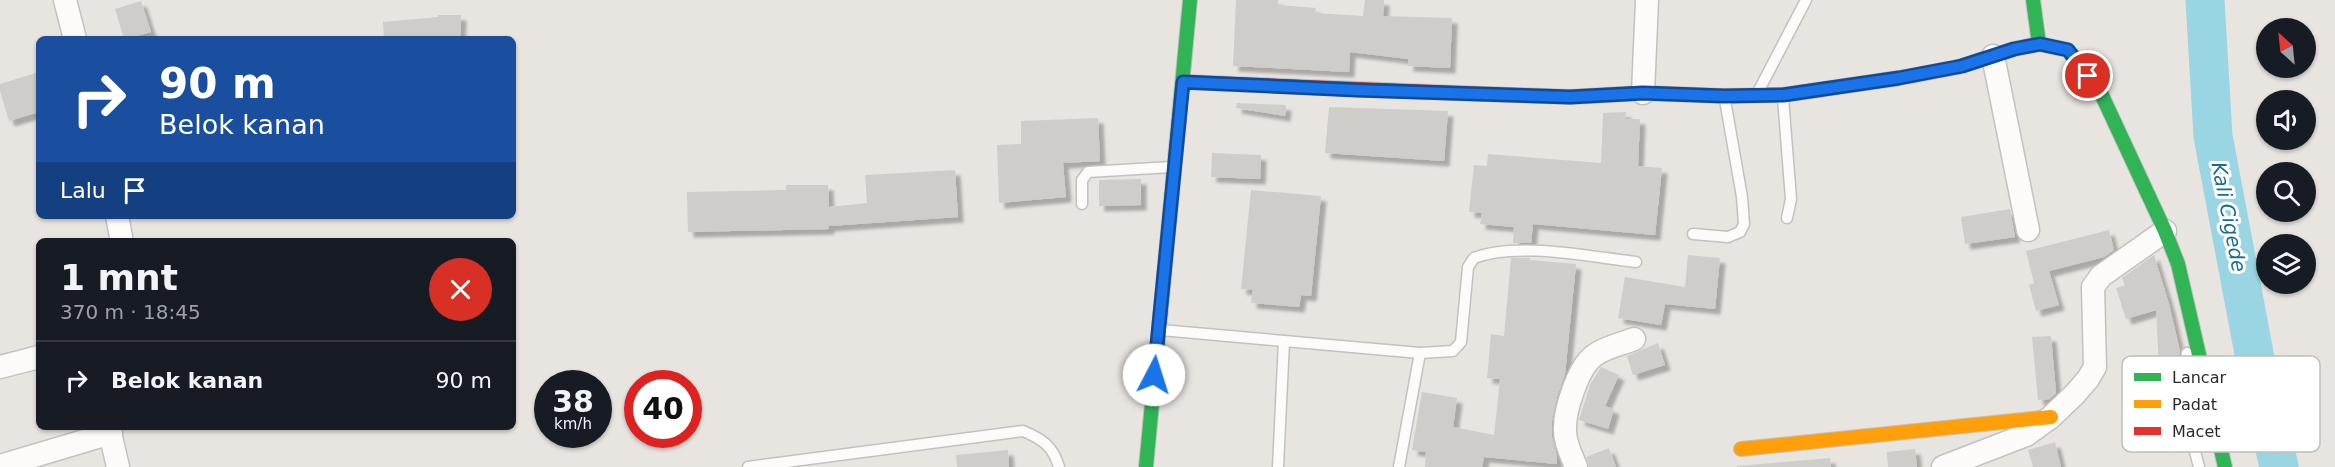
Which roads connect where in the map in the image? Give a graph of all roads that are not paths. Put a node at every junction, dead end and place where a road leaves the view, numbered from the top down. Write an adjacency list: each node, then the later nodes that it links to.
1 (65, 0): 6 (street)
2 (1190, 0): 9 (street)
3 (1647, 0): 10 (street)
4 (1806, 0): 11 (lane)
5 (2033, 0): 7 (street)
6 (74, 36)
7 (2040, 44): 8 (street); 19 (street)
8 (1993, 56): 12 (street); 18 (street)
9 (1183, 82): 10 (street); 14 (street)
10 (1643, 93): 13 (street)
11 (1757, 95): 12 (street); 13 (street)
12 (1783, 95): 16 (lane)
13 (1724, 96): 20 (lane)
14 (1174, 166): 15 (lane); 23 (street)
15 (1082, 204)
16 (1787, 218)
17 (118, 219): 21 (street)
18 (2028, 230)
19 (2165, 231): 24 (street); 32 (street)
20 (1693, 234)
21 (121, 238)
22 (1636, 262): 27 (lane)
23 (1157, 329): 26 (lane); 42 (street)
24 (2192, 329): 28 (lane); 29 (street)
25 (1634, 339): 45 (street)
26 (1284, 341): 27 (lane); 43 (lane)
27 (1420, 353): 44 (lane)
28 (2187, 356)
29 (2198, 356)
30 (36, 358): 31 (street)
31 (0, 367)
32 (2051, 417): 34 (street); 46 (street)
33 (110, 430): 37 (street); 39 (street)
34 (1741, 449)
35 (2195, 452): 47 (lane)
36 (2221, 452): 48 (street)
37 (27, 463): 38 (street)
38 (0, 466)
39 (118, 467)
40 (748, 467): 41 (lane)
41 (1059, 467)
42 (1146, 467)
43 (1278, 467)
44 (1399, 467)
45 (1576, 467)
46 (1943, 467)
47 (2199, 467)
48 (2225, 467)

